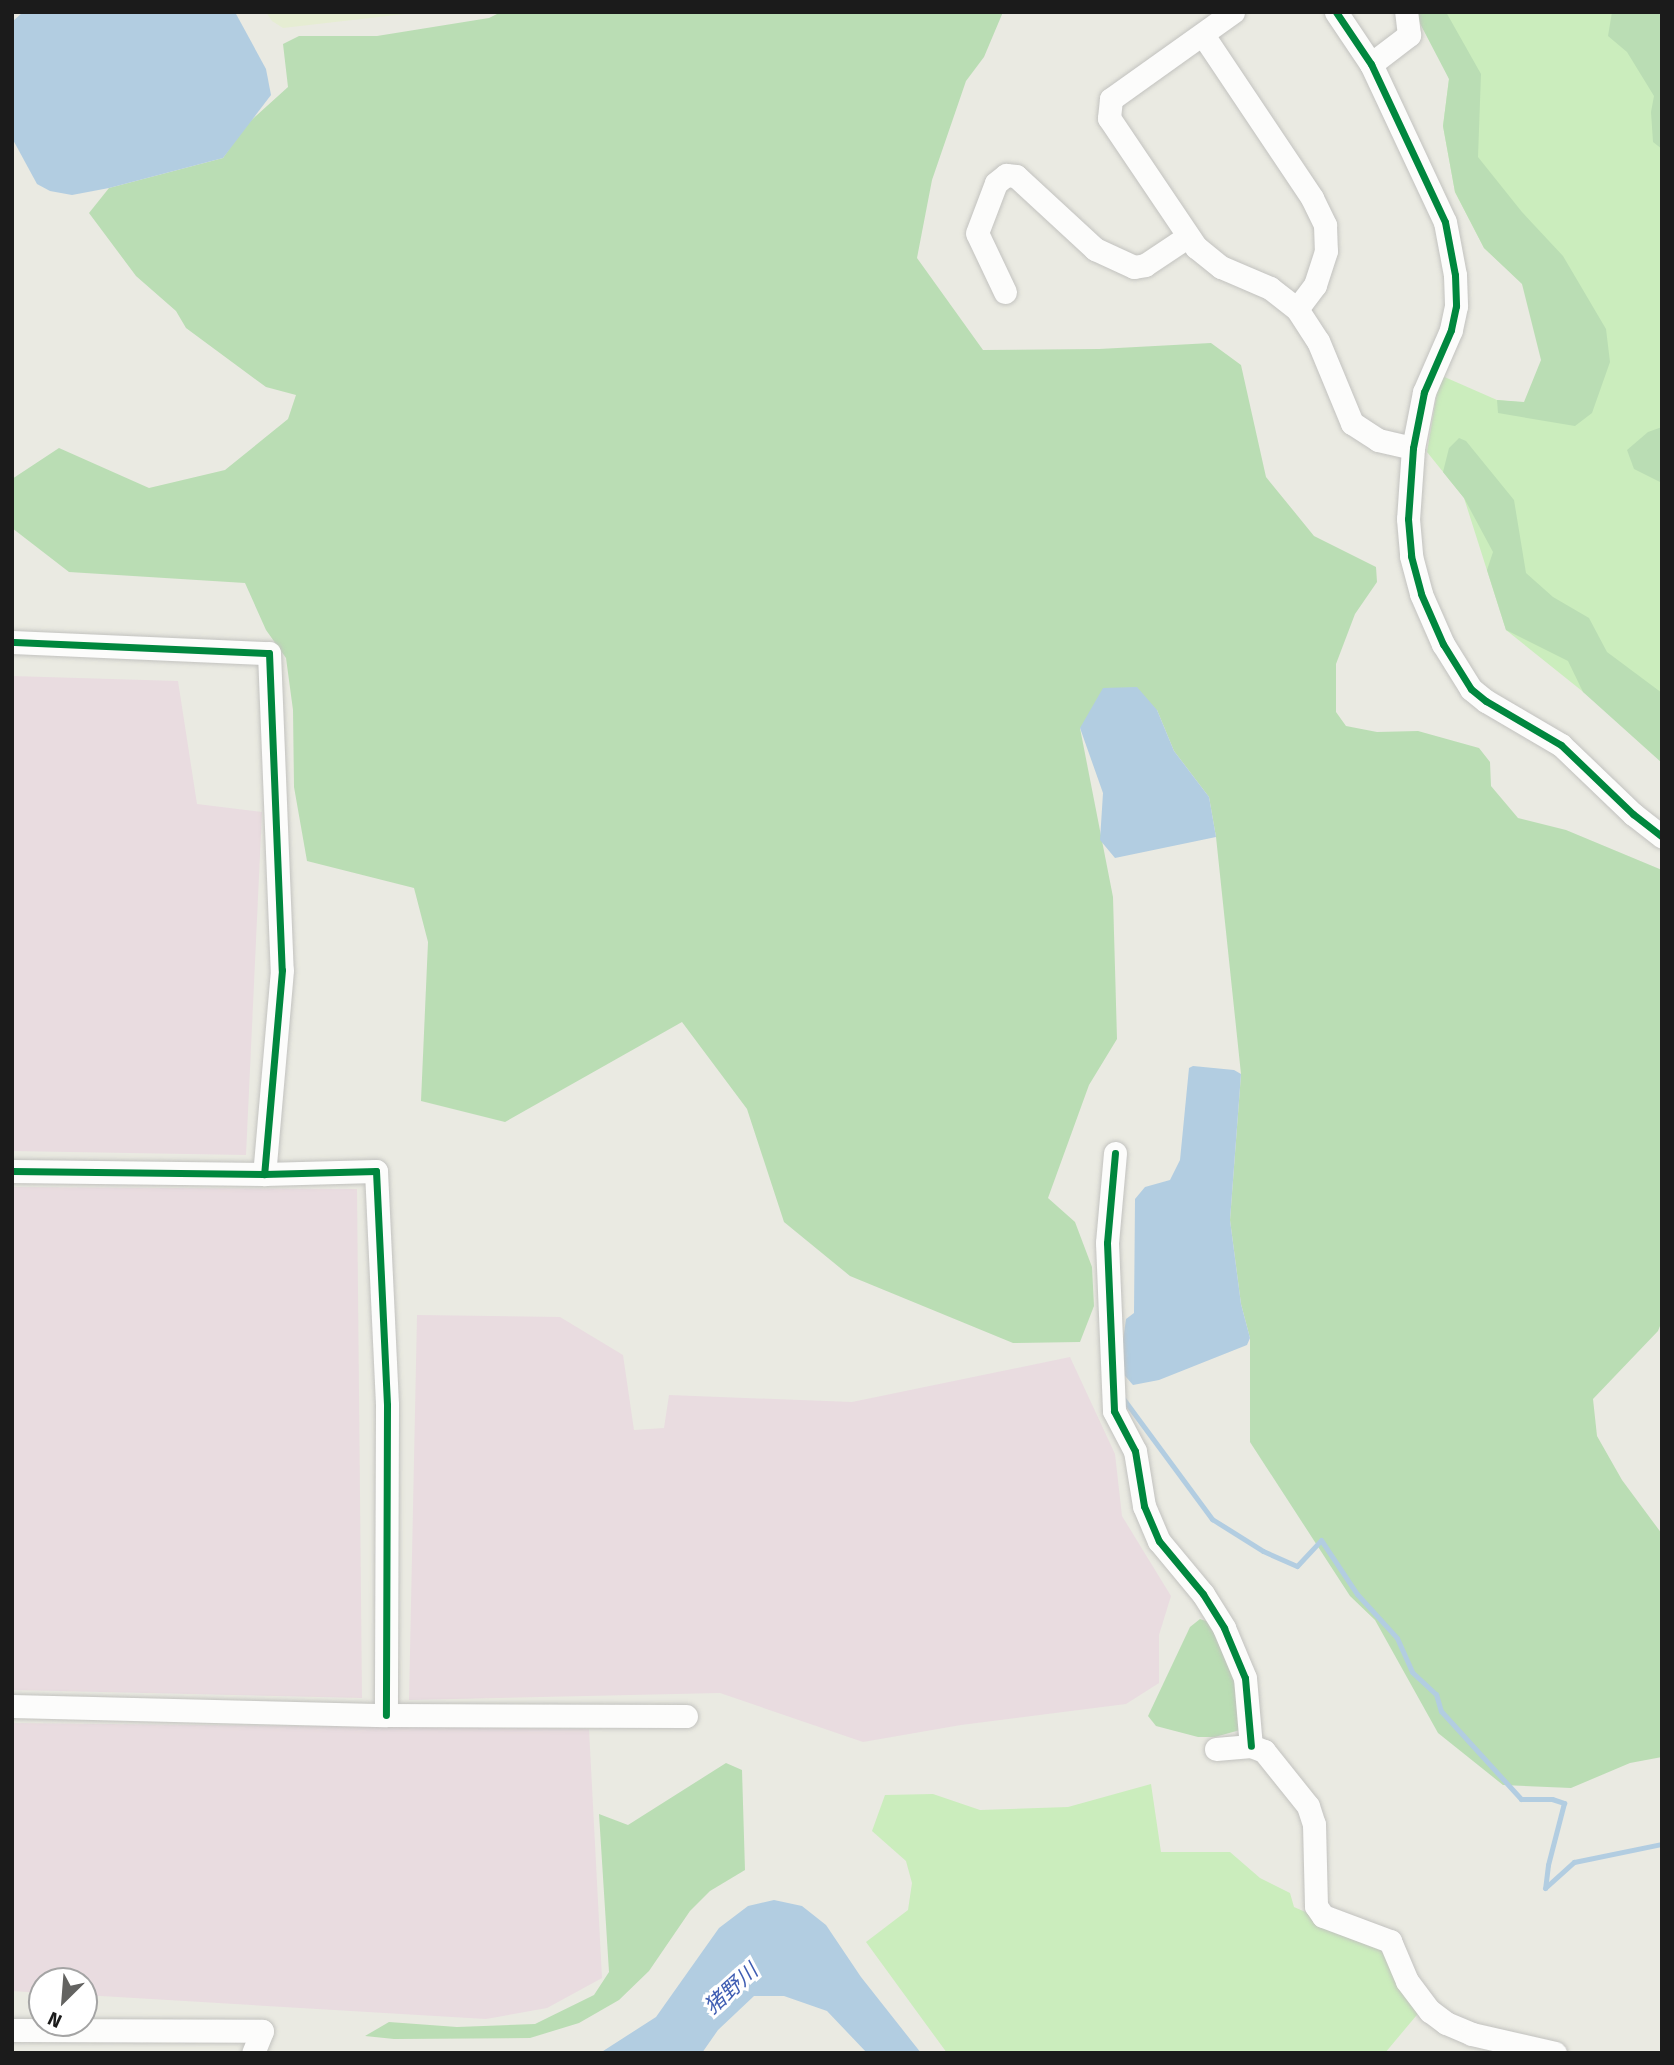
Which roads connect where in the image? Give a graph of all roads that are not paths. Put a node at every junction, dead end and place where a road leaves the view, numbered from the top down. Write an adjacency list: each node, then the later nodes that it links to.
1 (1233, 12): 4 (street)
2 (1336, 12): 5 (street)
3 (1406, 12): 5 (street)
4 (1203, 34): 6 (street); 8 (street)
5 (1371, 64): 9 (street)
6 (1186, 236): 7 (street); 8 (street)
7 (1005, 292)
8 (1297, 309): 9 (street)
9 (1413, 448): 11 (street)
10 (12, 642): 14 (street)
11 (1662, 837)
12 (1115, 1153): 18 (street)
13 (12, 1171): 14 (street)
14 (264, 1174): 16 (street)
15 (12, 1706): 16 (street)
16 (386, 1715): 17 (street)
17 (686, 1716)
18 (1251, 1746): 19 (street); 23 (street)
19 (1216, 1749)
20 (12, 2031): 21 (street)
21 (71, 2041): 22 (street)
22 (253, 2053)
23 (1555, 2053)

